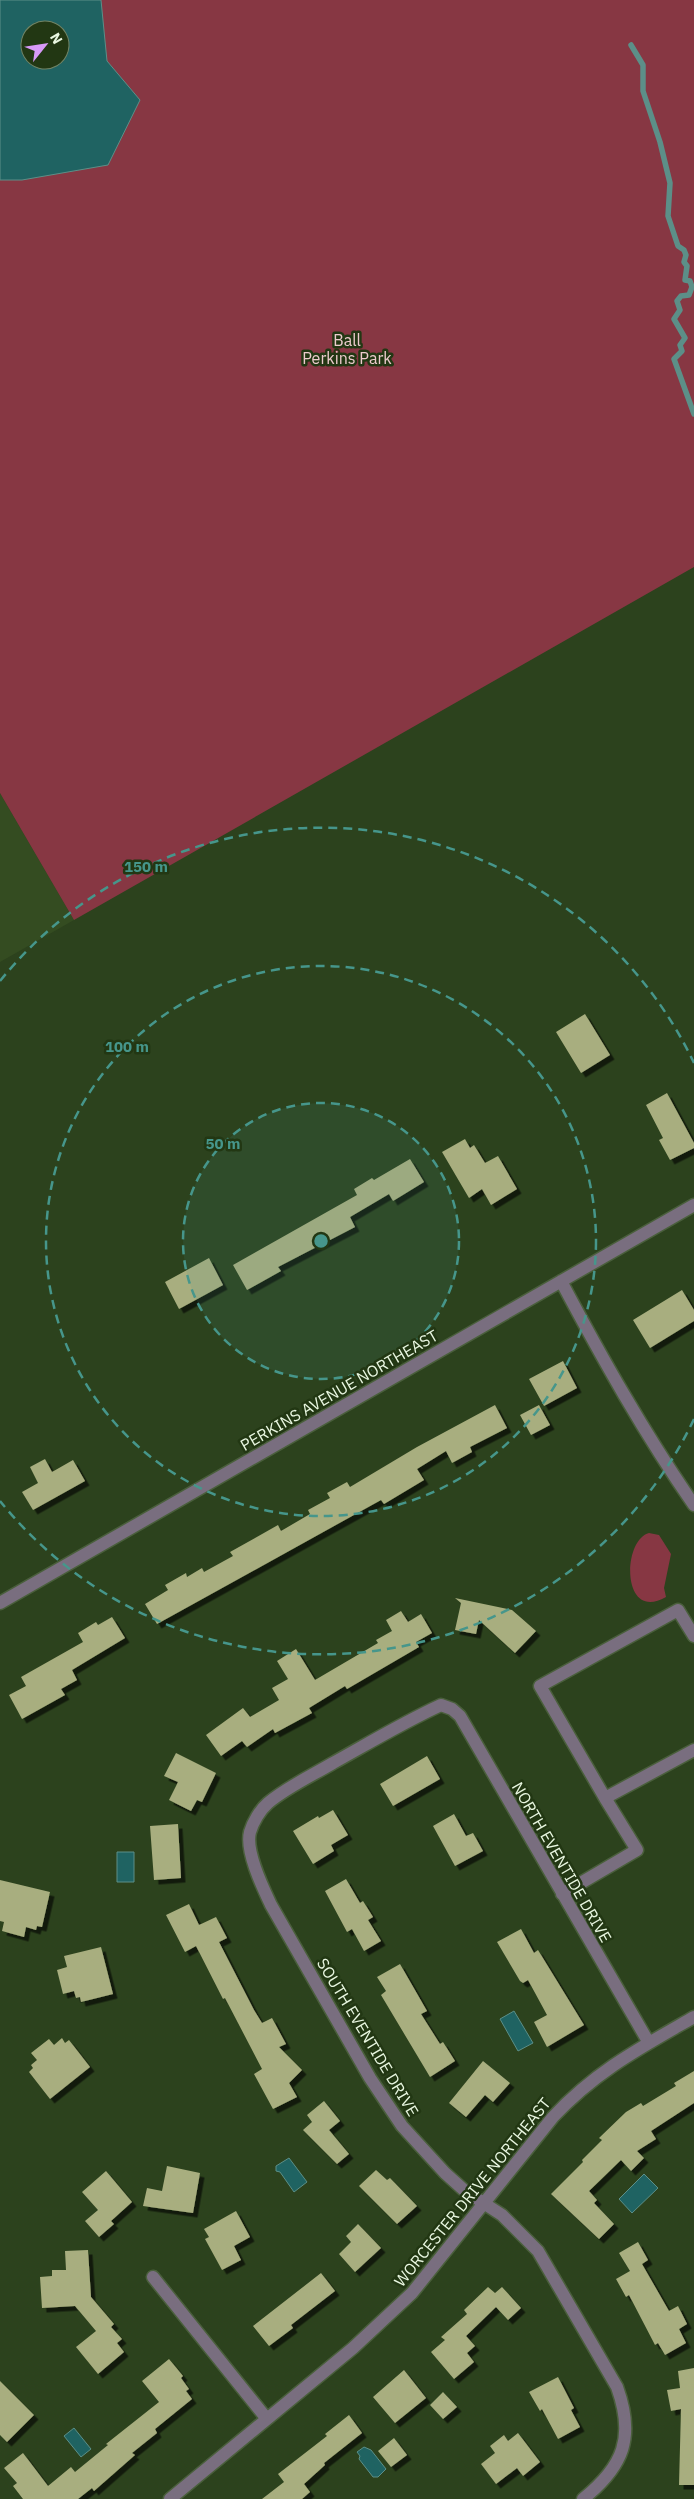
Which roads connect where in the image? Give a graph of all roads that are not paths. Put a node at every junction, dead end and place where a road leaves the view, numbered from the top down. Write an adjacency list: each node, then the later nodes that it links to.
1 (694, 1205): 2 (street, PERKINS AVENUE NORTHEAST)
2 (561, 1281): 3 (street); 4 (street, PERKINS AVENUE NORTHEAST)
3 (694, 1505)
4 (0, 1603)
5 (694, 1636): 8 (street)
6 (441, 1705): 9 (street, NORTH EVENTIDE DRIVE); 12 (street, SOUTH EVENTIDE DRIVE)
7 (694, 1750): 8 (street)
8 (605, 1798): 9 (street)
9 (562, 1894): 11 (street, NORTH EVENTIDE DRIVE)
10 (694, 2017): 11 (street, WORCESTER DRIVE NORTHEAST)
11 (648, 2043): 12 (street, WORCESTER DRIVE NORTHEAST)
12 (484, 2204): 14 (street, WORCESTER DRIVE NORTHEAST); 16 (street, SOUTH EVENTIDE DRIVE)
13 (153, 2277): 14 (street)
14 (267, 2419): 15 (street, WORCESTER DRIVE NORTHEAST)
15 (170, 2499)
16 (583, 2499)

